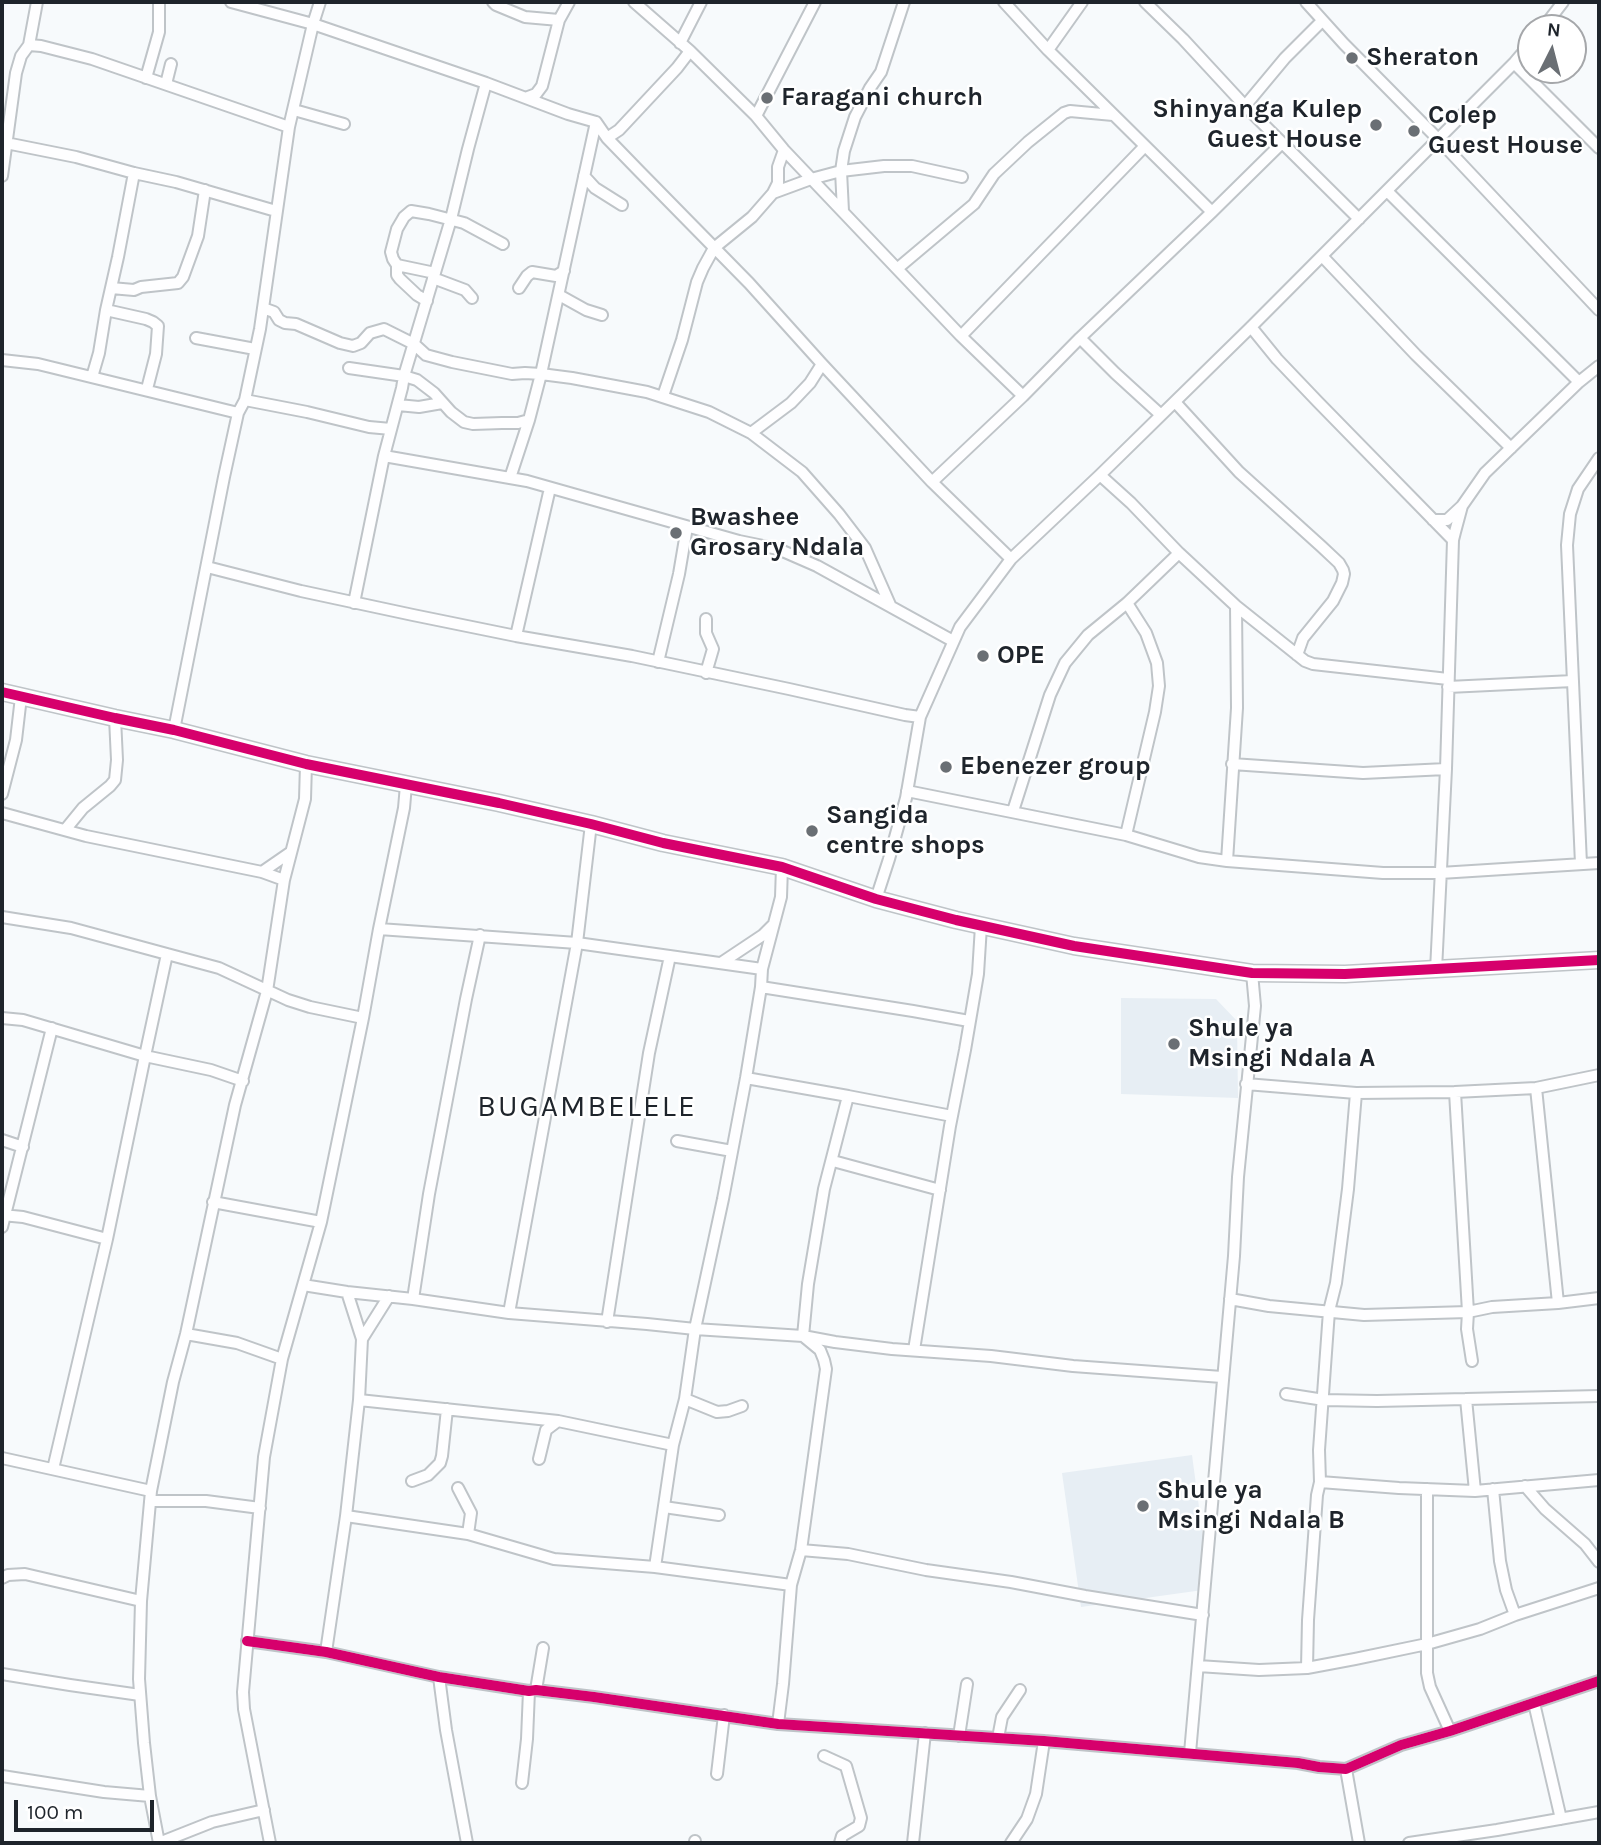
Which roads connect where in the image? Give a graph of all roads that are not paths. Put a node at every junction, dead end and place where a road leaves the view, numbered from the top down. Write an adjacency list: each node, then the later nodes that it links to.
1 (37, 2): 21 (street)
2 (159, 2): 27 (street)
3 (231, 2): 18 (street)
4 (320, 2): 18 (street)
5 (493, 2): 15 (street)
6 (569, 2): 16 (street)
7 (634, 2): 20 (street)
8 (701, 2): 20 (street)
9 (815, 2): 34 (street)
10 (904, 2): 45 (street)
11 (1004, 2): 22 (street)
12 (1082, 2): 22 (street)
13 (1145, 2): 31 (street)
14 (1306, 2): 17 (street)
15 (542, 20): 16 (street); 19 (street)
16 (559, 20): 19 (street)
17 (1322, 21): 31 (street); 39 (street)
18 (313, 24): 28 (street); 32 (street)
19 (555, 37): 30 (street)
20 (680, 43): 23 (street)
21 (29, 46): 27 (street); 40 (street)
22 (1048, 50): 33 (street)
23 (690, 51): 34 (street); 38 (street)
24 (1517, 59): 25 (street)
25 (1514, 63): 39 (street); 43 (street)
26 (171, 64): 29 (street)
27 (146, 78): 29 (street)
28 (486, 83): 30 (street); 58 (street)
29 (166, 84): 37 (street)
30 (528, 97): 35 (street)
31 (1245, 106): 41 (street)
32 (293, 110): 36 (street); 37 (street)
33 (1113, 115): 42 (street); 64 (street)
34 (755, 116): 44 (street)
35 (596, 122): 38 (street); 48 (street)
36 (344, 124)
37 (289, 127): 55 (street)
38 (607, 138): 61 (street)
39 (1438, 139): 52 (street); 74 (street)
40 (6, 142): 46 (street); 47 (street)
41 (1282, 143): 57 (street); 59 (street)
42 (1145, 146): 57 (street); 77 (street)
43 (1599, 148)
44 (784, 150): 50 (street); 53 (street)
45 (841, 171): 49 (street); 50 (street); 56 (street)
46 (134, 173): 51 (street); 67 (street)
47 (2, 176)
48 (584, 176): 54 (street); 65 (street)
49 (962, 177)
50 (811, 179): 53 (street); 56 (street)
51 (205, 190): 55 (street); 67 (street)
52 (1388, 191): 59 (street); 89 (street)
53 (773, 193): 61 (street)
54 (622, 205)
55 (276, 211): 72 (street)
56 (843, 211): 64 (street)
57 (1212, 212): 79 (street)
58 (451, 219): 60 (street); 63 (street); 66 (street)
59 (1359, 219): 62 (street)
60 (503, 244)
61 (714, 248): 83 (street); 91 (street)
62 (1322, 257): 76 (street); 102 (street)
63 (397, 265): 66 (street); 71 (street)
64 (898, 268): 77 (street)
65 (564, 271): 68 (street); 69 (street)
66 (434, 276): 70 (street); 71 (street)
67 (111, 288): 73 (street)
68 (519, 288)
69 (559, 295): 75 (street); 86 (street)
70 (472, 298)
71 (426, 301): 80 (street)
72 (263, 308): 80 (street); 81 (street)
73 (106, 310): 88 (street); 90 (street)
74 (1599, 310)
75 (602, 315)
76 (1251, 327): 94 (street); 110 (street)
77 (961, 336): 92 (street)
78 (196, 338): 81 (street)
79 (1080, 338): 92 (street); 98 (street)
80 (414, 344): 86 (street); 87 (street)
81 (255, 349): 93 (street)
82 (2, 360): 88 (street)
83 (822, 364): 101 (street); 107 (street)
84 (1599, 366): 89 (street)
85 (349, 368): 87 (street)
86 (541, 374): 91 (street); 99 (street)
87 (404, 376): 95 (street); 96 (street)
88 (92, 377): 90 (street)
89 (1579, 382): 102 (street)
90 (146, 389): 97 (street)
91 (663, 396): 101 (street)
92 (1023, 396): 107 (street)
93 (244, 400): 97 (street); 100 (street)
94 (1175, 402): 98 (street); 123 (street)
95 (442, 403): 96 (street); 99 (street)
96 (398, 405): 100 (street)
97 (238, 413): 115 (street)
98 (1161, 415): 105 (street)
99 (529, 420): 106 (street)
100 (391, 429): 103 (street)
101 (751, 432): 119 (street)
102 (1511, 448): 109 (street)
103 (384, 456): 106 (street); 116 (street)
104 (1599, 458): 126 (street)
105 (1100, 475): 113 (street); 114 (street)
106 (510, 478): 108 (street)
107 (932, 482): 114 (street)
108 (550, 488): 111 (street); 121 (street)
109 (1462, 506): 110 (street); 112 (street)
110 (1433, 520): 112 (street)
111 (687, 527): 119 (street); 124 (street)
112 (1453, 540): 127 (street)
113 (1179, 552): 117 (street); 118 (street)
114 (1011, 559): 122 (street)
115 (207, 567): 116 (street); 132 (street)
116 (354, 603): 121 (street)
117 (1127, 603): 139 (street); 143 (street)
118 (1236, 606): 123 (street); 134 (street)
119 (891, 607): 122 (street)
120 (706, 619): 125 (street)
121 (516, 636): 124 (street)
122 (953, 641): 130 (street)
123 (1297, 655): 127 (street)
124 (658, 662): 125 (street)
125 (706, 673): 130 (street)
126 (1573, 681): 127 (street); 147 (street)
127 (1448, 683): 135 (street)
128 (2, 692): 129 (street)
129 (21, 697): 131 (street); 138 (street)
130 (920, 717): 137 (street)
131 (115, 718): 132 (street); 142 (street)
132 (174, 730): 133 (street)
133 (306, 764): 136 (street); 144 (street)
134 (1232, 764): 135 (street); 145 (street)
135 (1446, 769): 150 (street)
136 (406, 785): 141 (street); 156 (street)
137 (907, 791): 139 (street); 152 (street)
138 (2, 794)
139 (1013, 811): 143 (street)
140 (2, 813): 142 (street)
141 (591, 824): 148 (street); 158 (street)
142 (65, 830): 149 (street)
143 (1126, 835): 145 (street)
144 (292, 851): 149 (street); 151 (street)
145 (1227, 862): 150 (street)
146 (1599, 863): 147 (street)
147 (1581, 864): 150 (street)
148 (782, 867): 152 (street); 154 (street)
149 (262, 872): 151 (street)
150 (1440, 873): 164 (street)
151 (284, 880): 167 (street)
152 (876, 899): 155 (street)
153 (2, 917): 159 (street)
154 (772, 925): 162 (street); 163 (street)
155 (981, 926): 165 (street); 170 (street)
156 (379, 929): 157 (street); 168 (street)
157 (480, 935): 158 (street); 197 (street)
158 (577, 943): 160 (street); 202 (street)
159 (167, 954): 167 (street); 172 (street)
160 (670, 956): 162 (street); 203 (street)
161 (1599, 960): 164 (street)
162 (720, 963): 163 (street)
163 (762, 969): 166 (street)
164 (1436, 970): 165 (street)
165 (1252, 973): 176 (street)
166 (761, 987): 170 (street); 174 (street)
167 (267, 991): 168 (street); 175 (street)
168 (363, 1017): 190 (street)
169 (2, 1018): 171 (street)
170 (969, 1021): 181 (street)
171 (52, 1028): 172 (street); 184 (street)
172 (145, 1056): 175 (street); 192 (street)
173 (1599, 1075): 177 (street)
174 (746, 1078): 180 (street); 185 (street)
175 (243, 1081): 188 (street)
176 (1246, 1084): 179 (street); 198 (street)
177 (1536, 1088): 178 (street); 199 (street)
178 (1455, 1092): 179 (street); 201 (street)
179 (1356, 1093): 200 (street)
180 (848, 1097): 181 (street); 186 (street)
181 (952, 1116): 187 (street)
182 (2, 1140): 184 (street)
183 (677, 1142): 185 (street)
184 (23, 1147): 189 (street)
185 (732, 1151): 204 (street)
186 (833, 1161): 187 (street); 206 (street)
187 (940, 1190): 209 (street)
188 (213, 1202): 190 (street); 205 (street)
189 (3, 1214): 191 (street); 192 (street)
190 (321, 1222): 193 (street)
191 (2, 1227)
192 (107, 1239): 226 (street)
193 (303, 1285): 194 (street); 210 (street)
194 (347, 1293): 195 (street); 207 (street)
195 (389, 1296): 197 (street); 207 (street)
196 (1599, 1298): 199 (street)
197 (413, 1299): 202 (street)
198 (1230, 1299): 200 (street); 213 (street)
199 (1558, 1303): 201 (street)
200 (1329, 1311): 201 (street); 219 (street)
201 (1468, 1312): 212 (street)
202 (509, 1313): 203 (street)
203 (607, 1322): 204 (street)
204 (695, 1329): 206 (street); 216 (street)
205 (186, 1334): 210 (street); 235 (street)
206 (803, 1336): 208 (street); 211 (street)
207 (362, 1339): 218 (street)
208 (835, 1342): 209 (street); 211 (street)
209 (914, 1350): 213 (street)
210 (282, 1359): 237 (street)
211 (824, 1360): 241 (street)
212 (1472, 1362)
213 (1222, 1377): 248 (street)
214 (1286, 1394): 219 (street)
215 (1599, 1396): 217 (street)
216 (685, 1399): 220 (street); 223 (street)
217 (1466, 1399): 219 (street); 234 (street)
218 (359, 1400): 221 (street); 239 (street)
219 (1324, 1400): 229 (street)
220 (742, 1406)
221 (447, 1409): 222 (street); 228 (street)
222 (558, 1420): 223 (street); 225 (street)
223 (673, 1445): 236 (street)
224 (2, 1458): 226 (street)
225 (539, 1459)
226 (52, 1469): 235 (street)
227 (1599, 1480): 230 (street)
228 (412, 1481)
229 (1320, 1482): 232 (street); 255 (street)
230 (1525, 1486): 233 (street); 242 (street)
231 (458, 1488): 240 (street)
232 (1427, 1489): 234 (street); 251 (street)
233 (1493, 1489): 234 (street); 249 (street)
234 (1475, 1491)
235 (150, 1496): 237 (street); 247 (street)
236 (664, 1507): 238 (street); 243 (street)
237 (260, 1508): 250 (street)
238 (719, 1515)
239 (346, 1516): 240 (street); 253 (street)
240 (468, 1534): 243 (street)
241 (801, 1550): 245 (street); 248 (street)
242 (1599, 1562)
243 (655, 1567): 245 (street)
244 (2, 1578): 247 (street)
245 (791, 1585): 265 (street)
246 (1599, 1588): 249 (street)
247 (141, 1601): 262 (street)
248 (1203, 1615): 254 (street)
249 (1515, 1615): 251 (street)
250 (247, 1641): 253 (street); 278 (street)
251 (1427, 1644): 255 (street); 266 (street)
252 (543, 1648): 261 (street)
253 (326, 1652): 257 (street)
254 (1198, 1666): 255 (street); 271 (street)
255 (1307, 1668)
256 (2, 1674): 262 (street)
257 (439, 1677): 261 (street); 283 (street)
258 (1599, 1681): 263 (street)
259 (967, 1685): 268 (street)
260 (1020, 1690): 269 (street)
261 (533, 1691): 264 (street); 276 (street)
262 (140, 1695): 277 (street)
263 (1535, 1703): 266 (street); 280 (street)
264 (724, 1715): 265 (street); 274 (street)
265 (778, 1724): 267 (street)
266 (1450, 1731): 273 (street)
267 (925, 1733): 268 (street); 285 (street)
268 (959, 1736): 269 (street)
269 (998, 1738): 270 (street)
270 (1044, 1741): 271 (street); 286 (street)
271 (1190, 1753): 273 (street)
272 (824, 1756): 284 (street)
273 (1346, 1769): 287 (street)
274 (717, 1774)
275 (2, 1776): 277 (street)
276 (522, 1783)
277 (150, 1796): 281 (street)
278 (264, 1810): 281 (street); 282 (street)
279 (1599, 1812): 280 (street)
280 (1561, 1819): 288 (street)
281 (159, 1843)
282 (270, 1843)
283 (467, 1843)
284 (839, 1843)
285 (913, 1843)
286 (1011, 1843)
287 (1359, 1843)
288 (1414, 1843)

